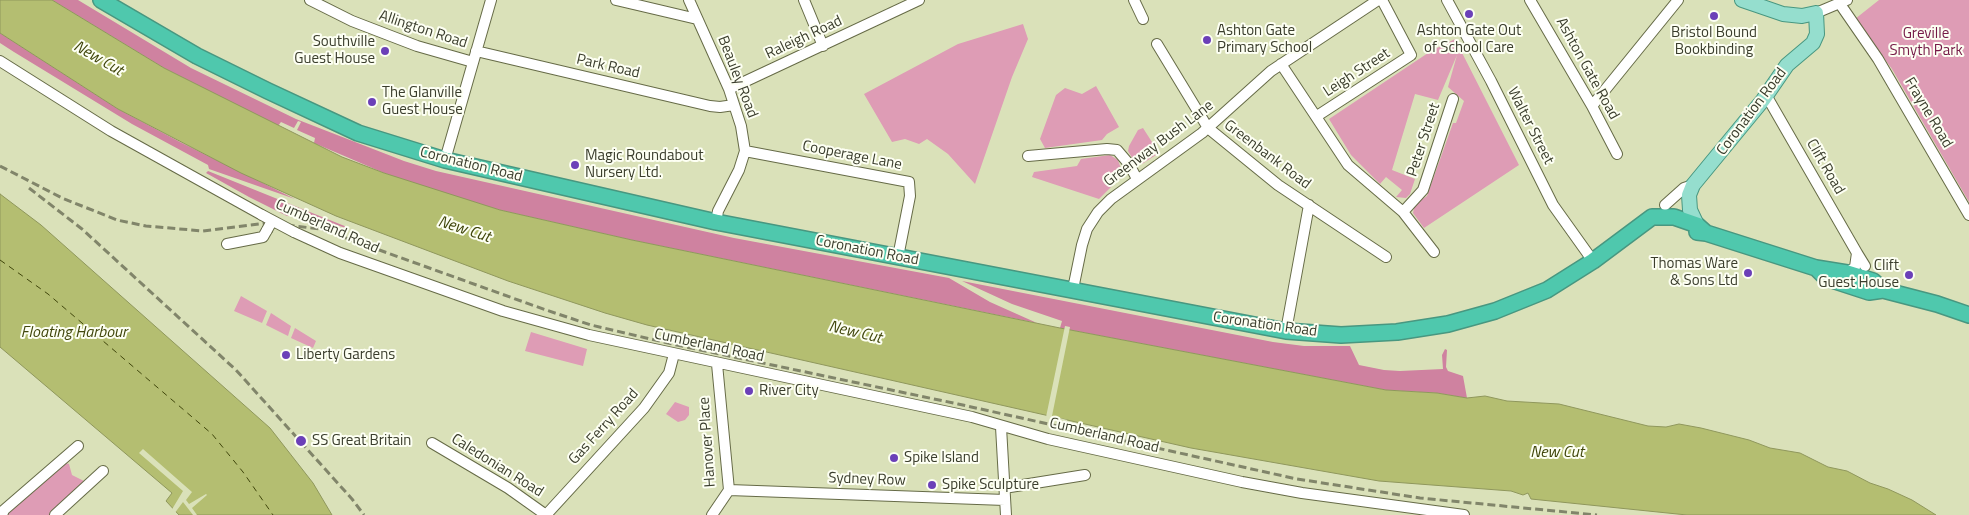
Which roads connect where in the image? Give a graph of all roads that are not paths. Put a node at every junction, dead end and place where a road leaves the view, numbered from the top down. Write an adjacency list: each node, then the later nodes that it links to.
1 (101, 0): 34 (highway, Coronation Road)
2 (310, 0): 22 (street, Allington Road)
3 (491, 0): 20 (street)
4 (616, 0): 16 (street)
5 (689, 0): 16 (street, Beauley Road)
6 (804, 0): 19 (street)
7 (1134, 0): 17 (street)
8 (1380, 0): 23 (street, Greenway Bush Lane); 29 (street, Leigh Street)
9 (1447, 0): 49 (street, Walter Street)
10 (1530, 0): 28 (street, Ashton Gate Road)
11 (1678, 0): 28 (street)
12 (1742, 0): 15 (main road)
13 (915, 1): 19 (street, Raleigh Road)
14 (1844, 2): 15 (street); 40 (street, Frayne Road)
15 (1816, 13): 25 (main road, Coronation Road)
16 (697, 19): 24 (street, Beauley Road)
17 (1143, 19)
18 (1157, 44): 30 (street, Greenbank Road)
19 (823, 46): 24 (street, Raleigh Road)
20 (476, 52): 22 (street); 27 (street, Park Road)
21 (0, 61): 41 (street, Cumberland Road, bridge)
22 (473, 62): 34 (street)
23 (1281, 64): 29 (street); 30 (street, Greenway Bush Lane)
24 (729, 89): 27 (street, Beauley Road)
25 (1766, 95): 36 (main road, Coronation Road); 46 (street, Clift Road)
26 (1453, 99): 39 (street, Peter Street)
27 (734, 105): 31 (street, Beauley Road)
28 (1592, 106): 32 (street, Ashton Gate Road)
29 (1317, 116): 39 (street)
30 (1208, 128): 35 (street, Greenway Bush Lane); 37 (street, Greenbank Road)
31 (745, 151): 42 (street); 47 (street, Cooperage Lane)
32 (1617, 154)
33 (1028, 156): 35 (street)
34 (445, 160): 42 (highway, Coronation Road)
35 (1137, 180): 53 (street, Greenway Bush Lane)
36 (1693, 185): 38 (street, Coronation Road); 43 (main road)
37 (1309, 205): 48 (street, Greenbank Road); 56 (street, Greenbank Road)
38 (1665, 205)
39 (1403, 212): 45 (street)
40 (1969, 215)
41 (272, 221): 44 (street, bridge); 57 (street, Cumberland Road, bridge)
42 (716, 222): 47 (highway, Coronation Road)
43 (1701, 229): 49 (highway, Coronation Road); 51 (highway, Coronation Road)
44 (227, 244)
45 (1434, 252)
46 (1857, 253): 50 (street, Clift Road); 52 (street)
47 (898, 257): 53 (highway, Coronation Road)
48 (1386, 257)
49 (1593, 261): 56 (highway, Coronation Road)
50 (1865, 266)
51 (1816, 268): 52 (highway); 54 (highway)
52 (1847, 273): 54 (highway)
53 (1073, 290): 56 (highway, Coronation Road)
54 (1883, 290): 55 (highway)
55 (1969, 315)
56 (1286, 331)
57 (674, 354): 58 (street, Cumberland Road); 70 (street, Gas Ferry Road)
58 (717, 364): 59 (street, Cumberland Road); 65 (street, Hanover Place)
59 (1001, 426): 64 (street); 67 (street, Cumberland Road)
60 (432, 443): 70 (street, Caledonian Road)
61 (78, 446): 68 (street)
62 (103, 471): 69 (street)
63 (1084, 475): 64 (street)
64 (1004, 488): 66 (street)
65 (729, 490): 66 (street, Sydney Row); 71 (street, Hanover Place)
66 (1005, 500): 72 (street)
67 (1449, 514): 73 (street, Cumberland Road)
68 (2, 515)
69 (55, 515)
70 (546, 515)
71 (712, 515)
72 (1006, 515)
73 (1464, 515)

